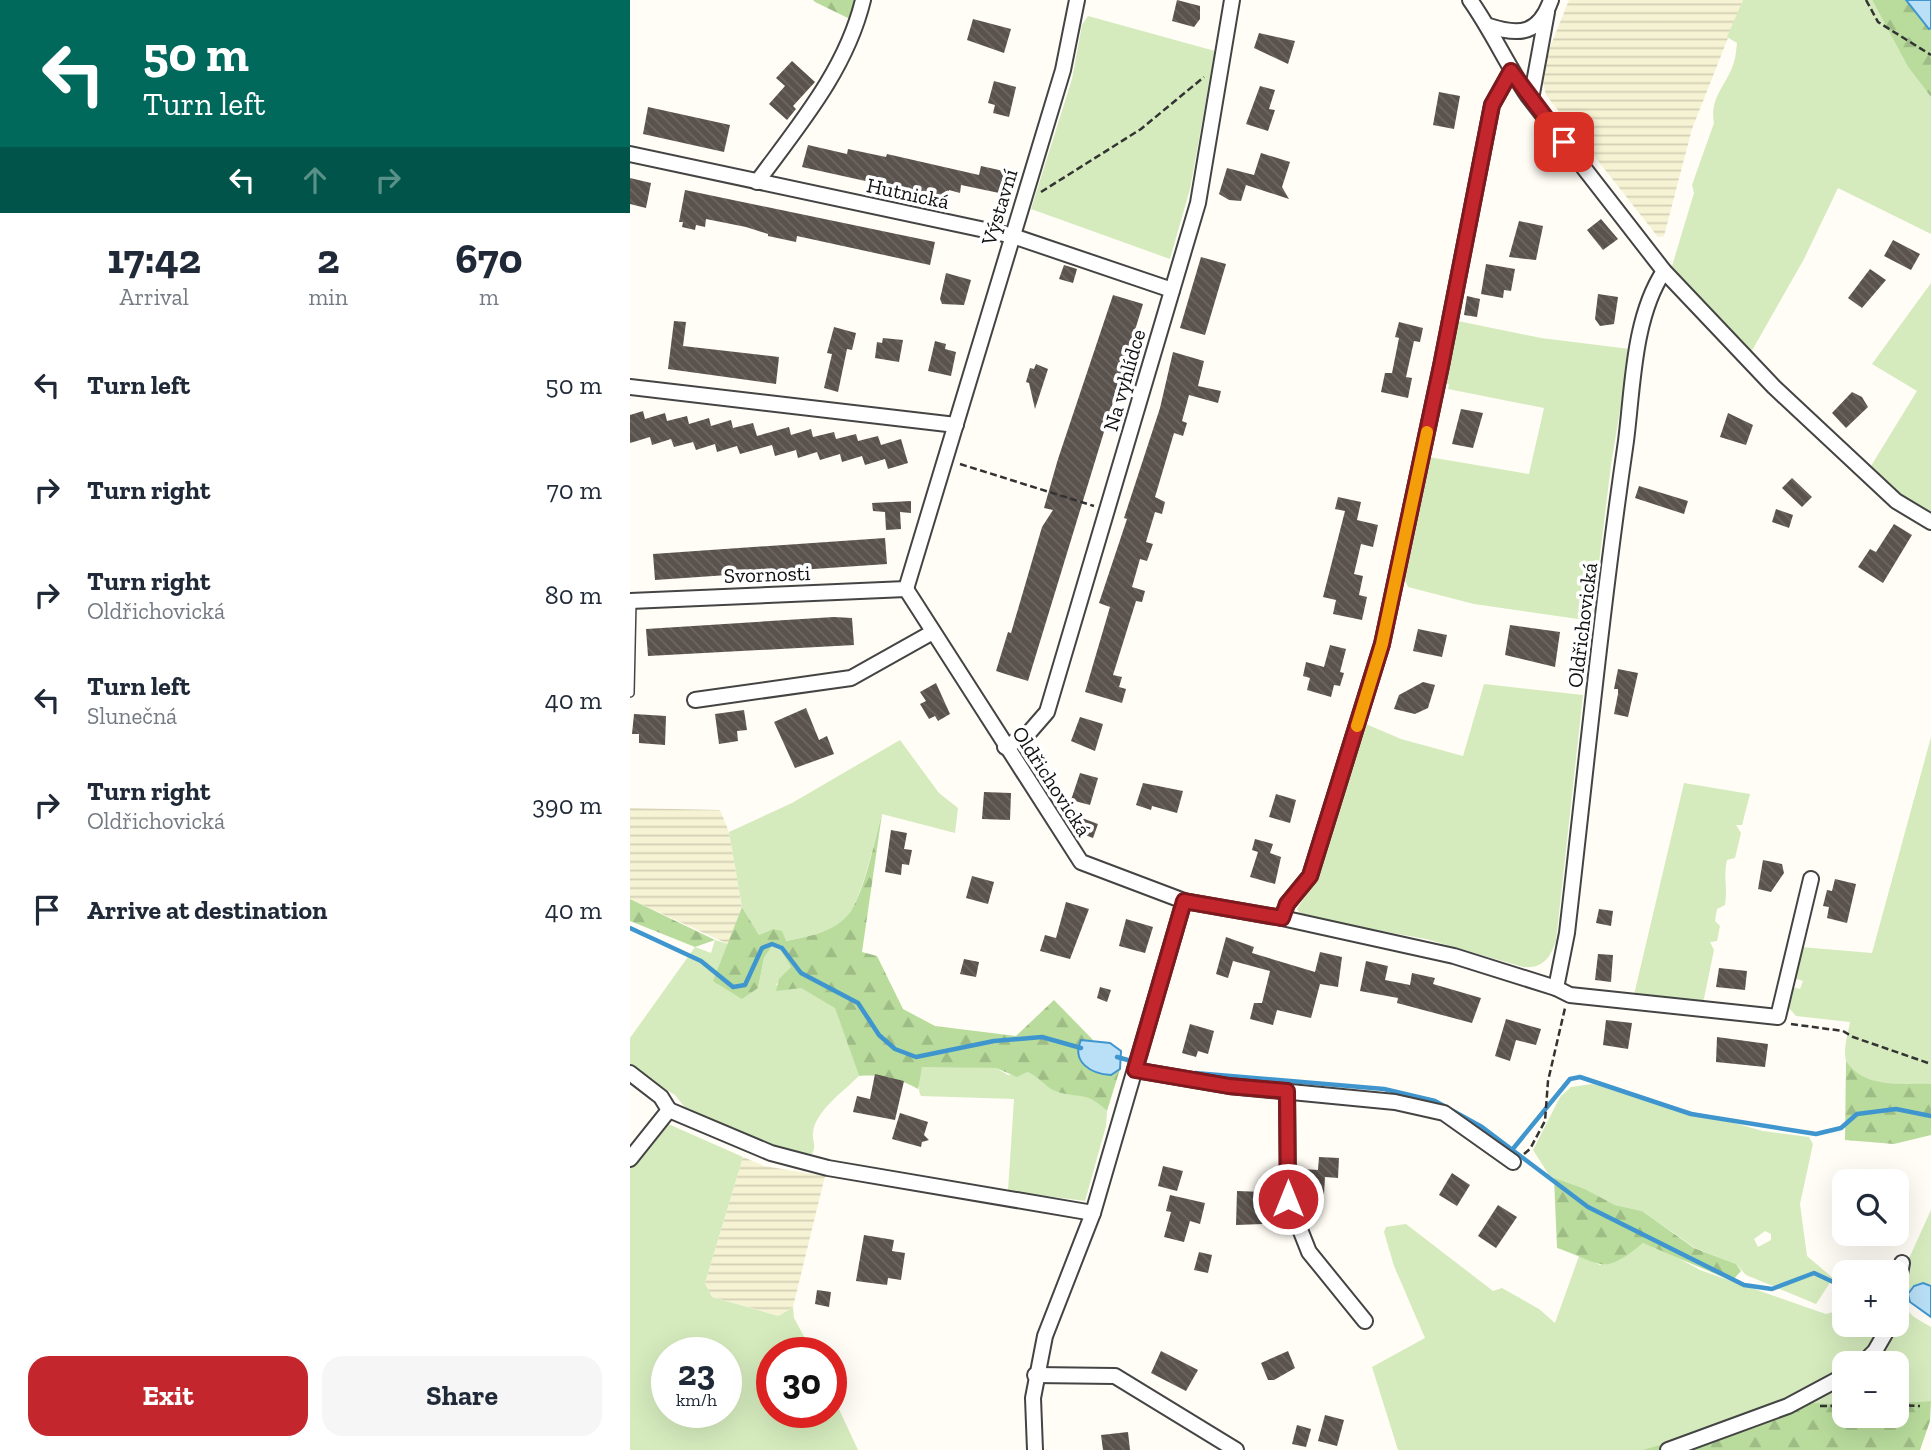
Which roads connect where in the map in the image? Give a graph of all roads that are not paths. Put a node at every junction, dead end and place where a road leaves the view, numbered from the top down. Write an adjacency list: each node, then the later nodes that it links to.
1 (863, 0): 10 (street)
2 (1077, 0): 11 (street, Výstavní)
3 (1232, 0): 13 (street, Na vyhlídce)
4 (1470, 0): 6 (street)
5 (1549, 6): 6 (street); 8 (street)
6 (1489, 26): 7 (street)
7 (1511, 71): 8 (street); 25 (street)
8 (1531, 99): 12 (street)
9 (630, 154): 10 (street, Hutnická)
10 (757, 182): 11 (street, Hutnická)
11 (1013, 236): 13 (street, Hutnická); 15 (street, Výstavní)
12 (1664, 271): 16 (street); 26 (street, Oldřichovická)
13 (1172, 290): 22 (street, Na vyhlídce)
14 (630, 387): 15 (street)
15 (956, 425): 17 (street, Výstavní)
16 (1931, 522)
17 (906, 589): 18 (street, Svornosti); 19 (street, Oldřichovická)
18 (631, 601): 20 (lane)
19 (933, 632): 21 (street); 22 (street, Oldřichovická)
20 (630, 693)
21 (695, 700)
22 (1005, 747): 24 (street, Oldřichovická)
23 (1811, 879): 26 (street, Oldřichovická)
24 (1184, 901): 25 (street, Oldřichovická); 27 (street)
25 (1282, 918): 26 (street, Oldřichovická)
26 (1556, 988)
27 (1135, 1070): 29 (street); 33 (street)
28 (630, 1073): 30 (street)
29 (1287, 1091): 32 (street); 34 (street)
30 (669, 1110): 31 (street); 33 (street)
31 (630, 1159)
32 (1513, 1162)
33 (1093, 1213): 35 (street)
34 (1365, 1321)
35 (1035, 1375): 37 (street); 38 (street)
36 (1832, 1382): 39 (street)
37 (1035, 1450)
38 (1236, 1450)
39 (1668, 1450)

